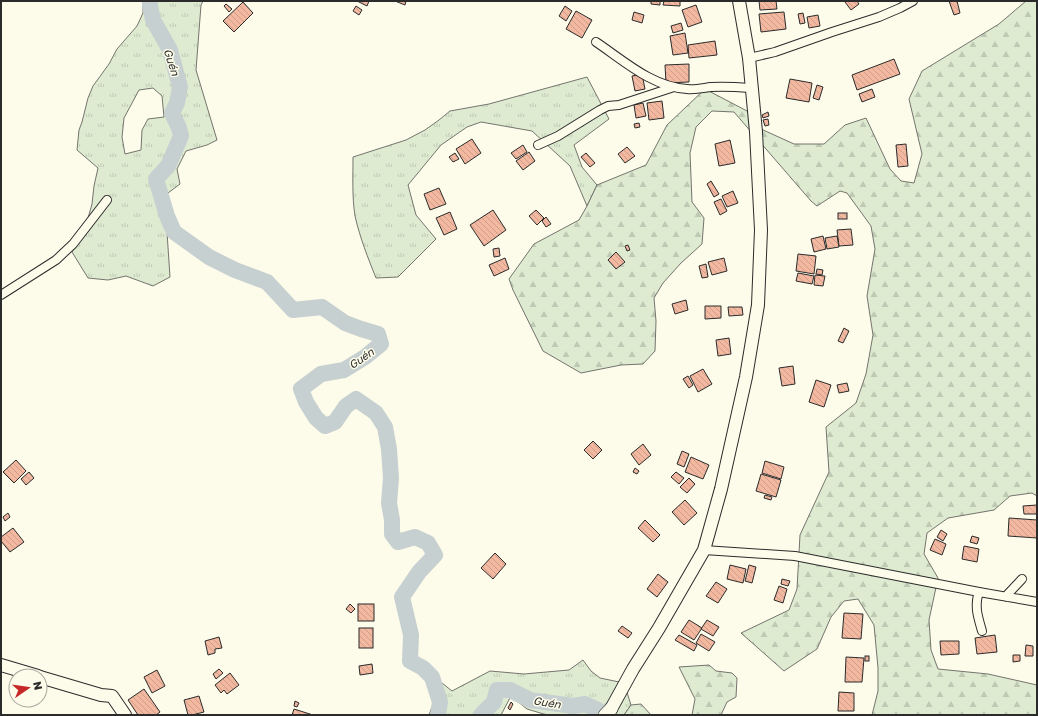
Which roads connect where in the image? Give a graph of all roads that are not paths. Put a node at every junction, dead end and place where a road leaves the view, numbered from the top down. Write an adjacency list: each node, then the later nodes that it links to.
1 (739, 1): 4 (main road)
2 (913, 1): 4 (street)
3 (596, 42): 5 (street)
4 (749, 58): 6 (main road)
5 (675, 87): 6 (street); 7 (street)
6 (751, 88): 10 (main road)
7 (538, 145)
8 (107, 200): 9 (street)
9 (1, 296)
10 (704, 550): 12 (street); 19 (main road)
11 (1022, 579): 13 (street)
12 (979, 592): 13 (street); 15 (street)
13 (1008, 597): 14 (street)
14 (1037, 602)
15 (982, 631)
16 (1, 665): 17 (main road)
17 (11, 668)
18 (48, 679): 20 (main road)
19 (608, 712)
20 (125, 715)

